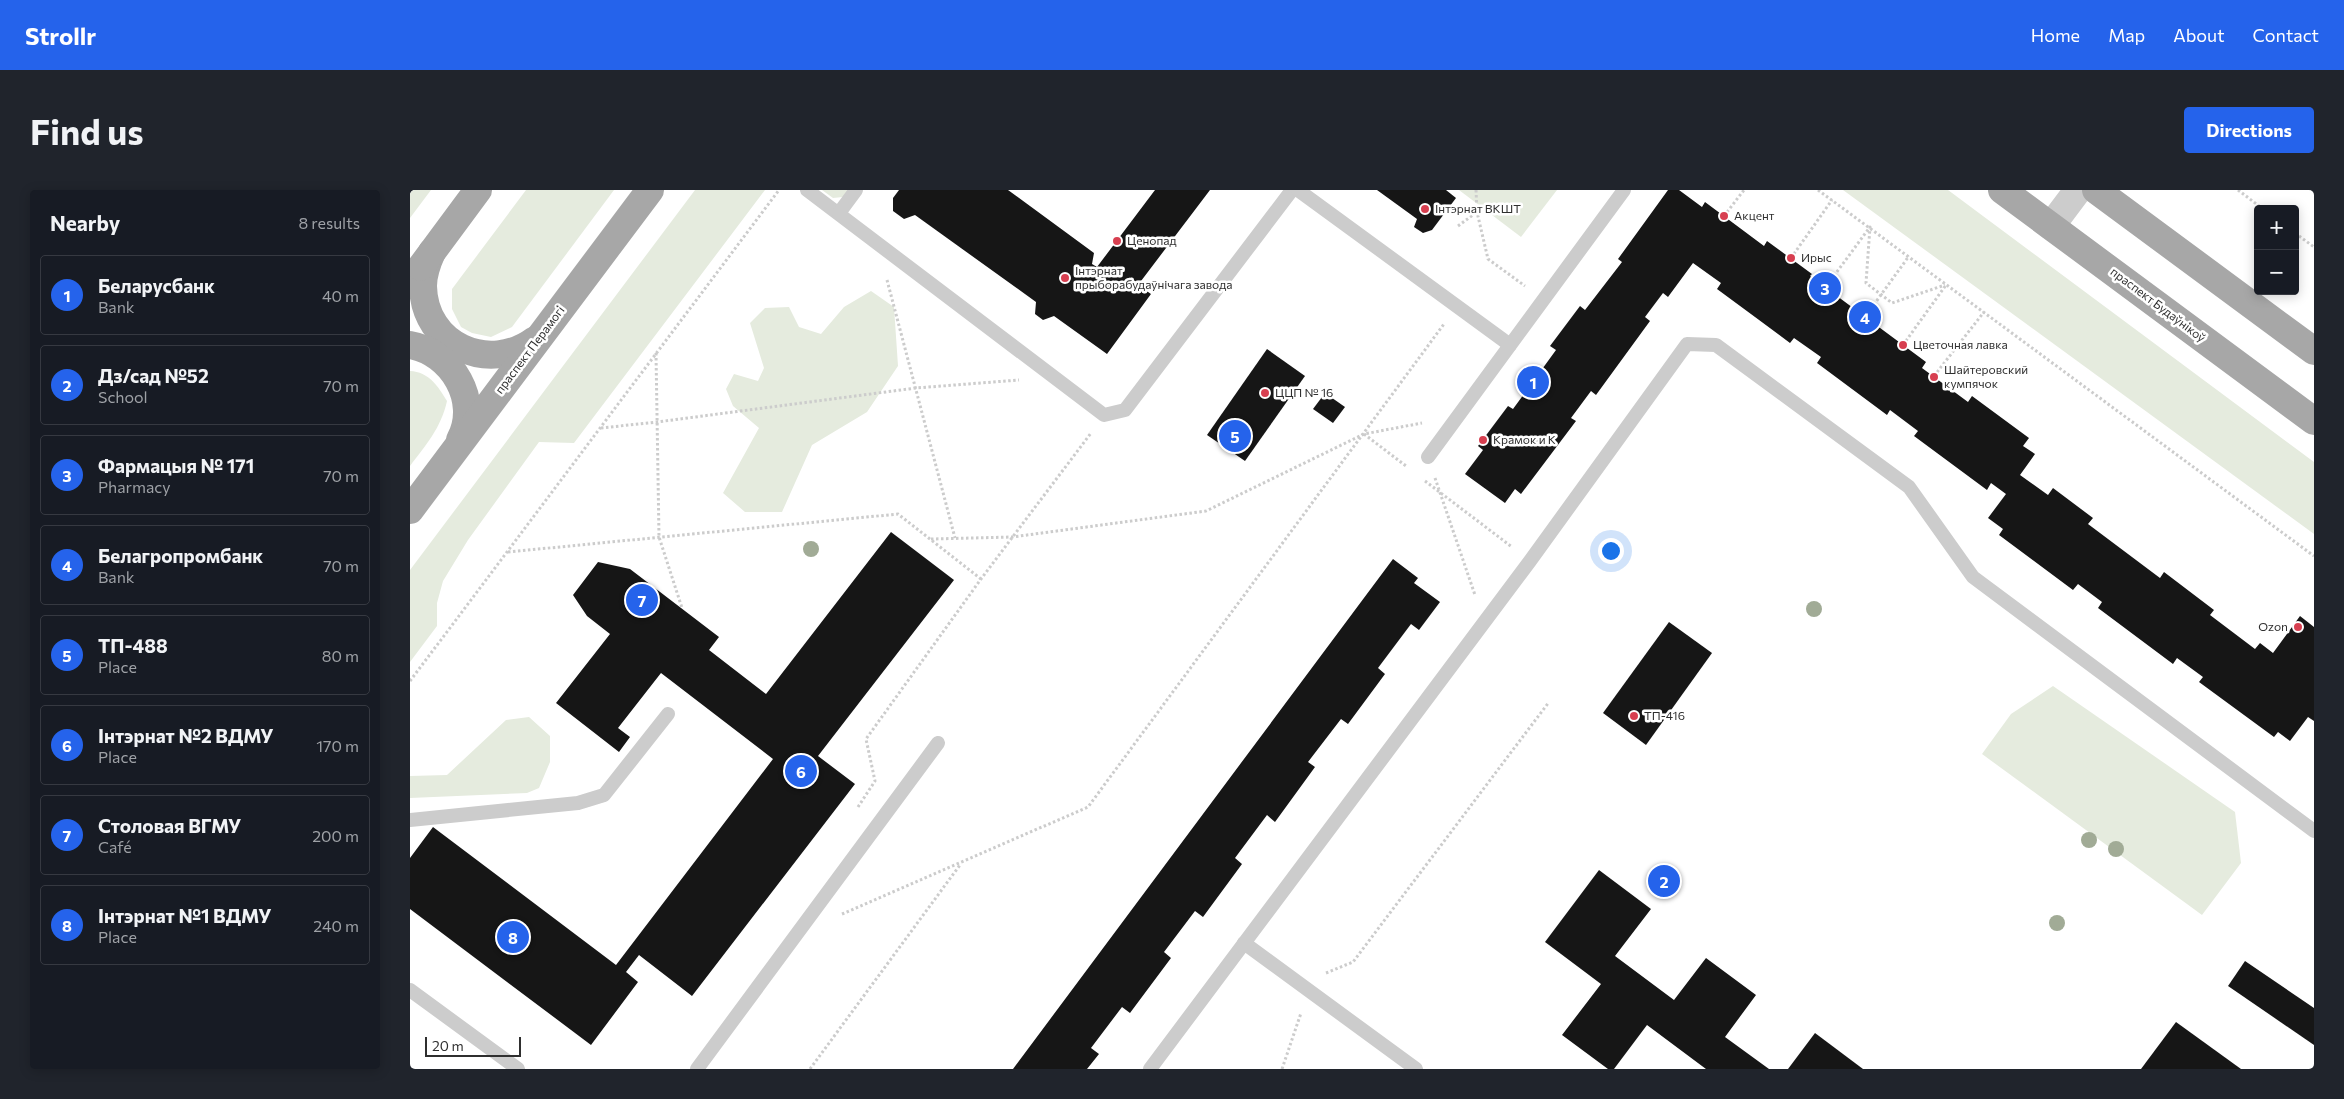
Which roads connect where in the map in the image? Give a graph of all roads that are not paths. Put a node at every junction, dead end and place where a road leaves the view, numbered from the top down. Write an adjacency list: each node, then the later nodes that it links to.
1 (478, 190): 13 (main road)
2 (650, 190): 15 (main road, праспект Перамогі)
3 (807, 190): 11 (lane)
4 (856, 190): 11 (lane)
5 (1292, 190): 11 (lane)
6 (1298, 190): 17 (lane)
7 (1624, 190): 17 (lane)
8 (2002, 190): 12 (main road, праспект Будаўнікоў)
9 (2078, 190): 12 (street)
10 (2096, 190): 18 (main road)
11 (840, 213)
12 (2051, 226): 19 (main road, праспект Будаўнікоў)
13 (432, 252): 14 (main road); 15 (main road)
14 (410, 282)
15 (540, 337): 20 (main road, праспект Перамогі)
16 (410, 345): 20 (main road)
17 (1510, 345): 21 (lane)
18 (2314, 351)
19 (2314, 421)
20 (455, 450): 22 (main road, праспект Перамогі)
21 (1428, 457)
22 (410, 510)
23 (668, 714): 25 (lane)
24 (938, 743): 30 (lane)
25 (410, 820)
26 (2314, 831): 27 (lane)
27 (1244, 943): 31 (lane); 32 (lane)
28 (410, 990): 29 (lane)
29 (518, 1069)
30 (697, 1069)
31 (1150, 1069)
32 (1416, 1069)

